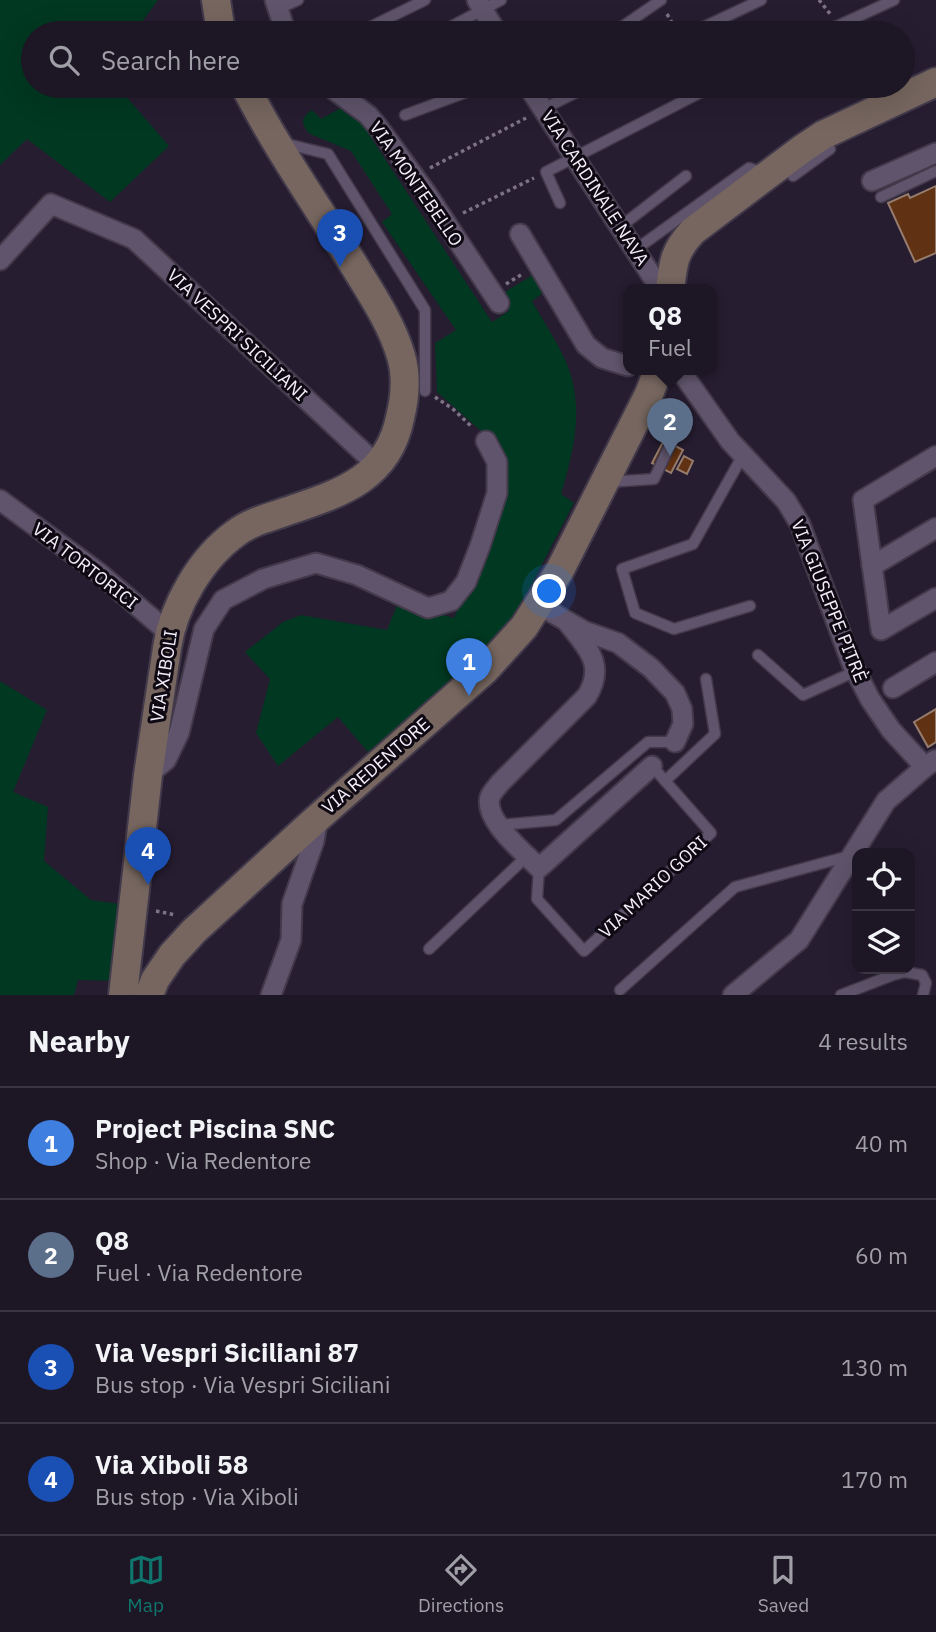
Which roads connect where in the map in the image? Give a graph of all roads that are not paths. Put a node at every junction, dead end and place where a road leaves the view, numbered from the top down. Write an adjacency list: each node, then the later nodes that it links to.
1 (216, 0): 10 (street)
2 (298, 0): 8 (lane)
3 (425, 0): 12 (lane)
4 (501, 0): 9 (lane)
5 (761, 0): 16 (lane)
6 (894, 0): 17 (lane)
7 (660, 1): 15 (lane)
8 (277, 4): 11 (street)
9 (480, 5): 13 (lane); 14 (street)
10 (219, 21)
11 (282, 21)
12 (382, 21)
13 (457, 21)
14 (490, 21)
15 (631, 21)
16 (716, 21)
17 (848, 21)
18 (936, 82): 19 (street)
19 (915, 92)
20 (936, 94): 29 (lane)
21 (252, 98): 31 (street)
22 (345, 98): 46 (street, VIA MONTEBELLO)
23 (451, 98): 30 (lane)
24 (537, 98): 28 (street, VIA CARDINALE NAVA)
25 (566, 98): 28 (lane)
26 (689, 98): 34 (lane)
27 (902, 98): 36 (street)
28 (544, 109): 34 (street, VIA CARDINALE NAVA)
29 (897, 111)
30 (405, 115)
31 (278, 142): 49 (street); 49 (lane)
32 (830, 149): 36 (lane)
33 (936, 153): 38 (street)
34 (575, 156): 39 (lane); 40 (street, VIA CARDINALE NAVA)
35 (936, 171): 38 (lane)
36 (780, 175): 42 (lane); 45 (street)
37 (686, 176): 40 (lane)
38 (876, 189)
39 (560, 203)
40 (620, 227): 42 (street, VIA CARDINALE NAVA)
41 (520, 234): 47 (street)
42 (635, 250): 44 (street, VIA CARDINALE NAVA)
43 (0, 260): 53 (street, VIA VESPRI SICILIANI)
44 (657, 284)
45 (671, 284)
46 (496, 298)
47 (623, 364)
48 (657, 376): 51 (street, VIA GIUSEPPE PITRÈ); 54 (street, VIA REDENTORE); 54 (lane)
49 (415, 391): 53 (street, VIA XIBOLI)
50 (486, 441): 71 (street)
51 (743, 455): 60 (lane); 65 (street, VIA GIUSEPPE PITRÈ)
52 (936, 456): 57 (street)
53 (377, 465): 62 (street, VIA XIBOLI)
54 (605, 482): 59 (street, VIA REDENTORE)
55 (0, 500): 62 (street, VIA TORTORICI)
56 (936, 528): 57 (street)
57 (872, 566): 58 (street)
58 (936, 598)
59 (539, 605): 61 (street); 73 (street, VIA REDENTORE)
60 (750, 606)
61 (568, 623): 68 (street); 74 (street)
62 (169, 633): 71 (street, VIA XIBOLI)
63 (758, 655): 65 (lane)
64 (936, 662): 67 (street)
65 (856, 671): 69 (street, VIA GIUSEPPE PITRÈ)
66 (706, 679): 72 (lane)
67 (894, 688)
68 (675, 742): 74 (lane)
69 (930, 763): 75 (street)
70 (652, 766): 72 (lane, VIA MARIO GORI); 76 (street, VIA MARIO GORI)
71 (148, 775): 80 (street, VIA XIBOLI)
72 (665, 781): 76 (lane, VIA MARIO GORI)
73 (312, 823): 81 (street, VIA REDENTORE); 82 (street)
74 (499, 825): 76 (street)
75 (850, 855): 78 (lane); 79 (street)
76 (533, 862): 77 (lane)
77 (429, 949)
78 (620, 990)
79 (741, 992)
80 (123, 995)
81 (149, 995)
82 (271, 995)
83 (841, 995): 84 (lane)
84 (923, 995)

